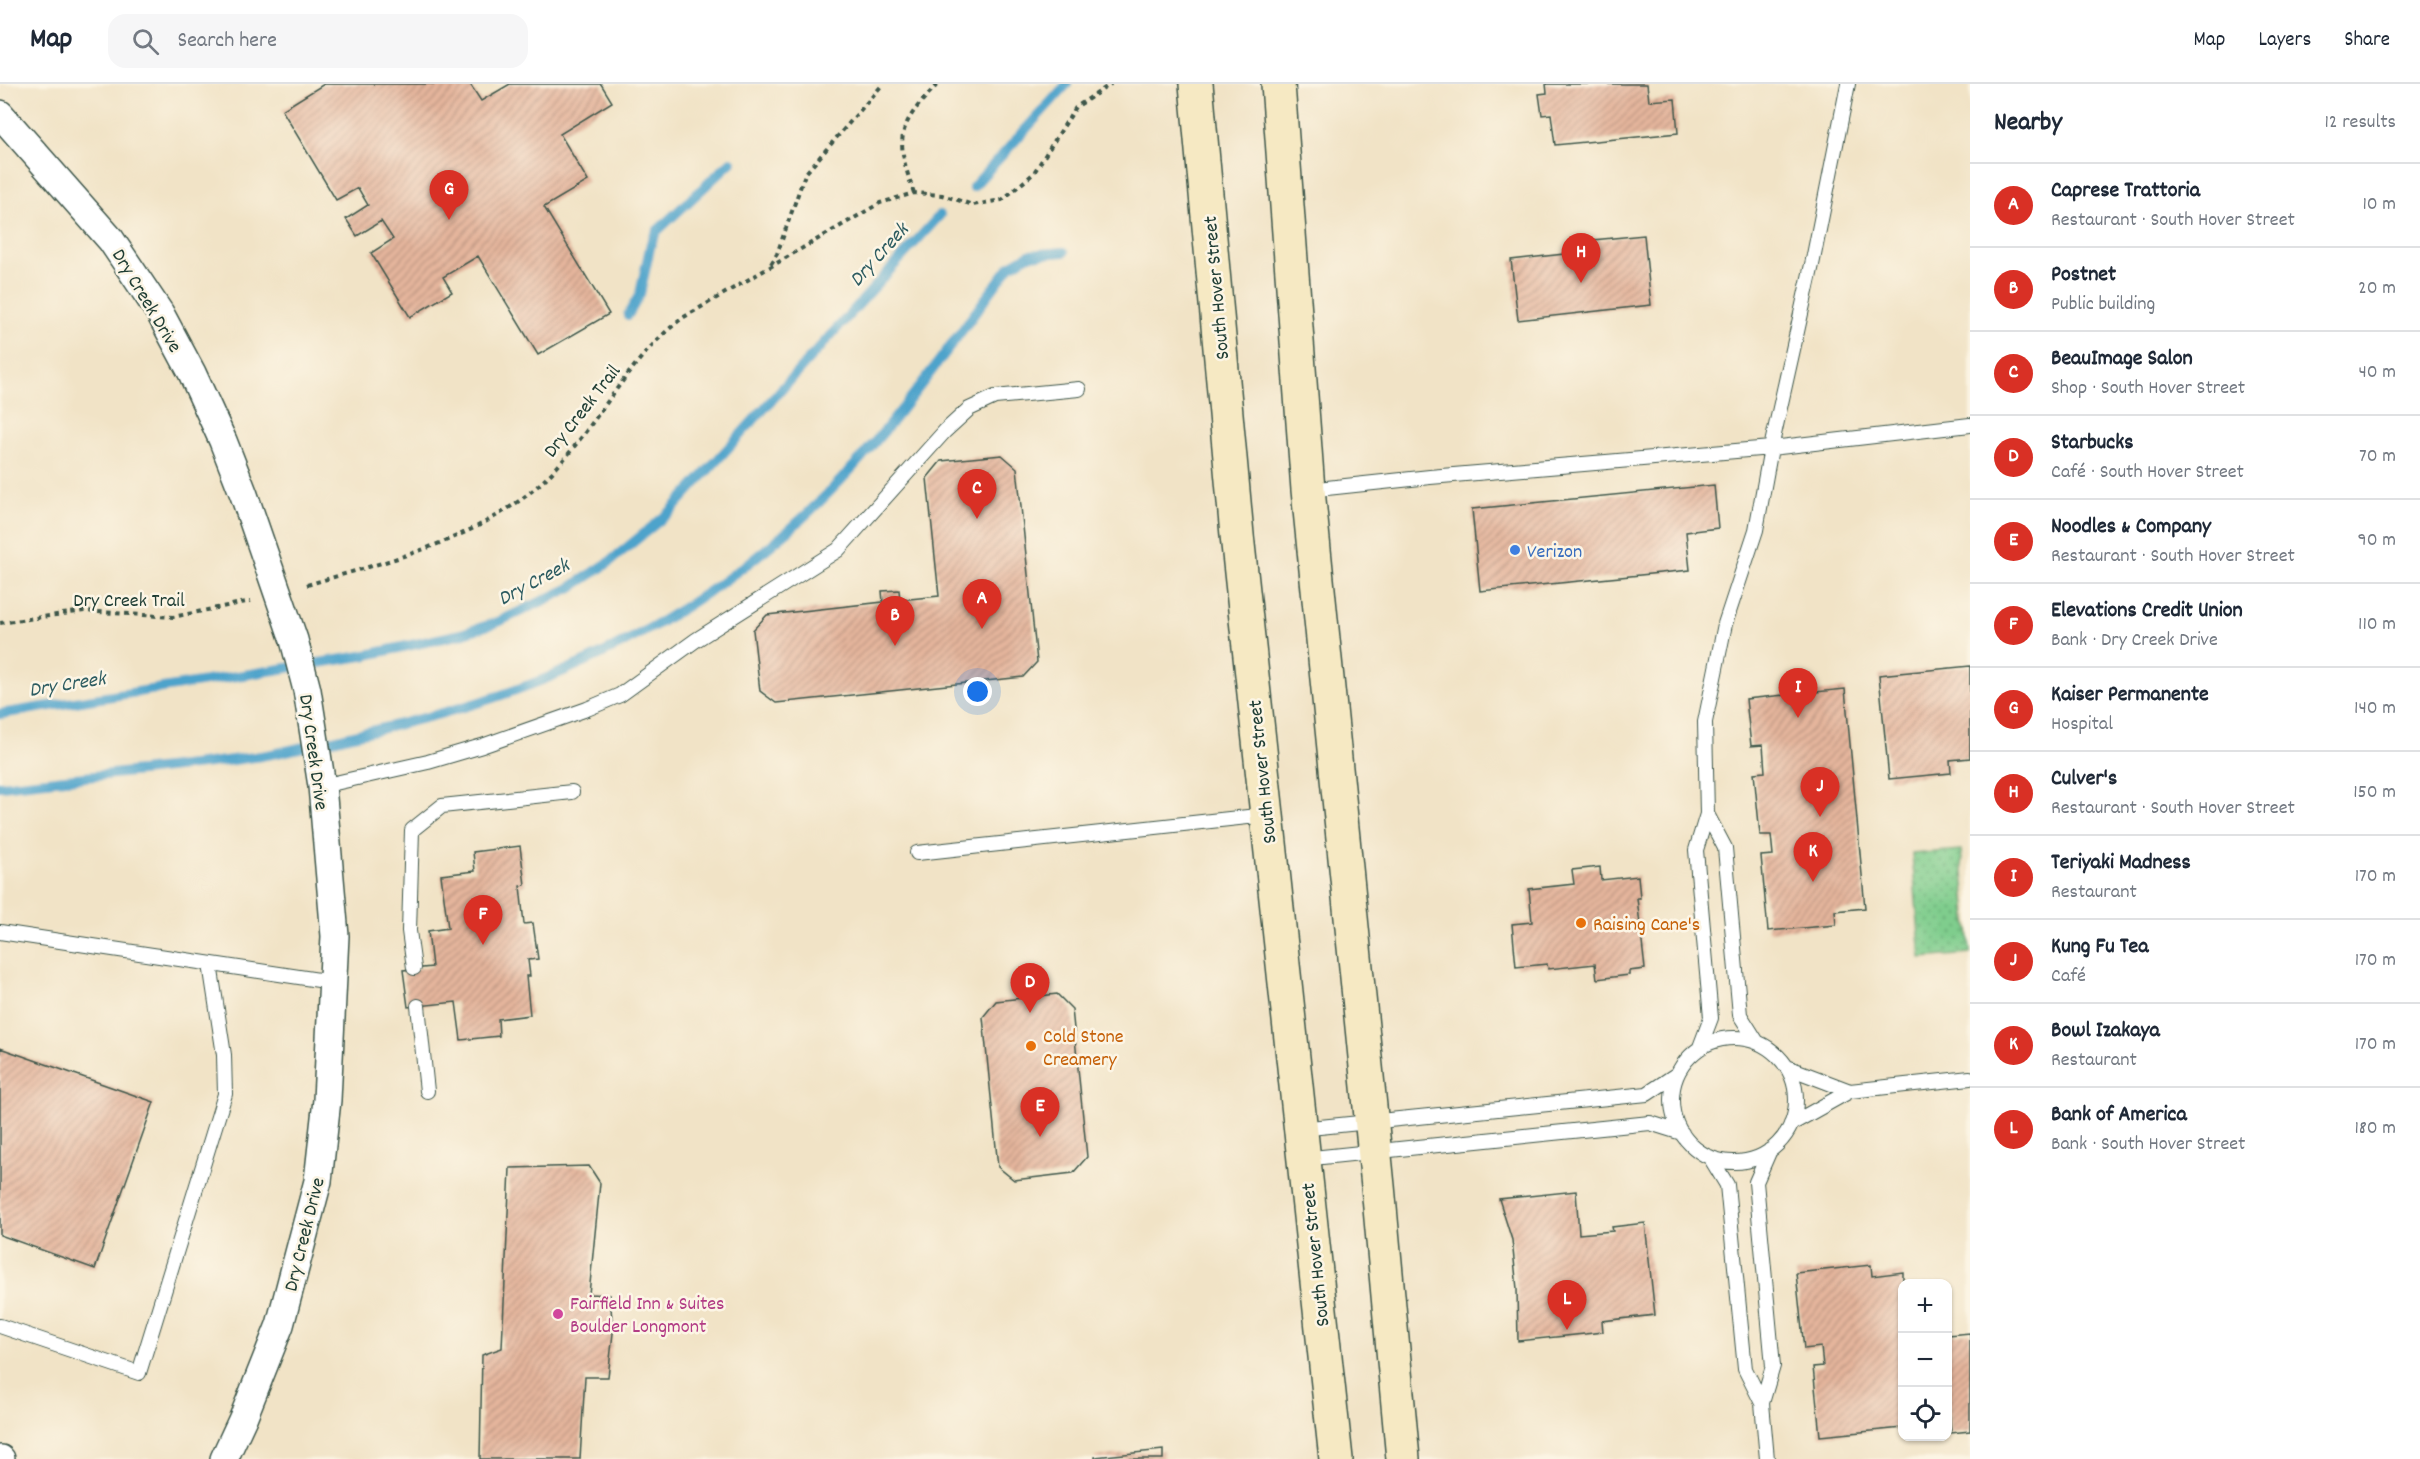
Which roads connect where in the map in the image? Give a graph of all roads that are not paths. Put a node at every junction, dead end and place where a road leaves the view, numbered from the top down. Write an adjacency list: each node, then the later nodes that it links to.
1 (1196, 84): 12 (main road, South Hover Street)
2 (1278, 84): 8 (main road)
3 (1848, 84): 7 (lane)
4 (0, 114): 9 (street, Dry Creek Drive)
5 (1079, 389): 9 (lane)
6 (1970, 425): 7 (lane)
7 (1771, 448): 8 (lane); 11 (lane)
8 (1308, 490): 28 (main road)
9 (322, 786): 17 (street, Dry Creek Drive)
10 (572, 792): 16 (lane)
11 (1707, 814): 19 (lane); 20 (lane)
12 (1266, 815): 13 (lane); 29 (main road, South Hover Street)
13 (917, 853)
14 (0, 932): 15 (lane)
15 (210, 964): 17 (lane); 32 (lane)
16 (414, 969)
17 (333, 982): 34 (street, Dry Creek Drive)
18 (418, 1006): 24 (lane)
19 (1757, 1042): 20 (lane); 21 (lane)
20 (1700, 1047): 22 (lane)
21 (1787, 1067): 25 (lane); 26 (lane)
22 (1677, 1074): 27 (lane); 28 (lane)
23 (1970, 1078): 25 (lane)
24 (427, 1091)
25 (1850, 1091): 26 (lane)
26 (1791, 1124): 30 (lane)
27 (1682, 1133): 28 (lane); 31 (lane)
28 (1372, 1136): 29 (lane); 29 (lane); 36 (main road)
29 (1302, 1144): 35 (main road, South Hover Street)
30 (1770, 1150): 31 (lane); 33 (lane)
31 (1710, 1157): 33 (lane)
32 (0, 1326)
33 (1762, 1403): 37 (lane)
34 (224, 1459)
35 (1336, 1459)
36 (1403, 1459)
37 (1767, 1459)

